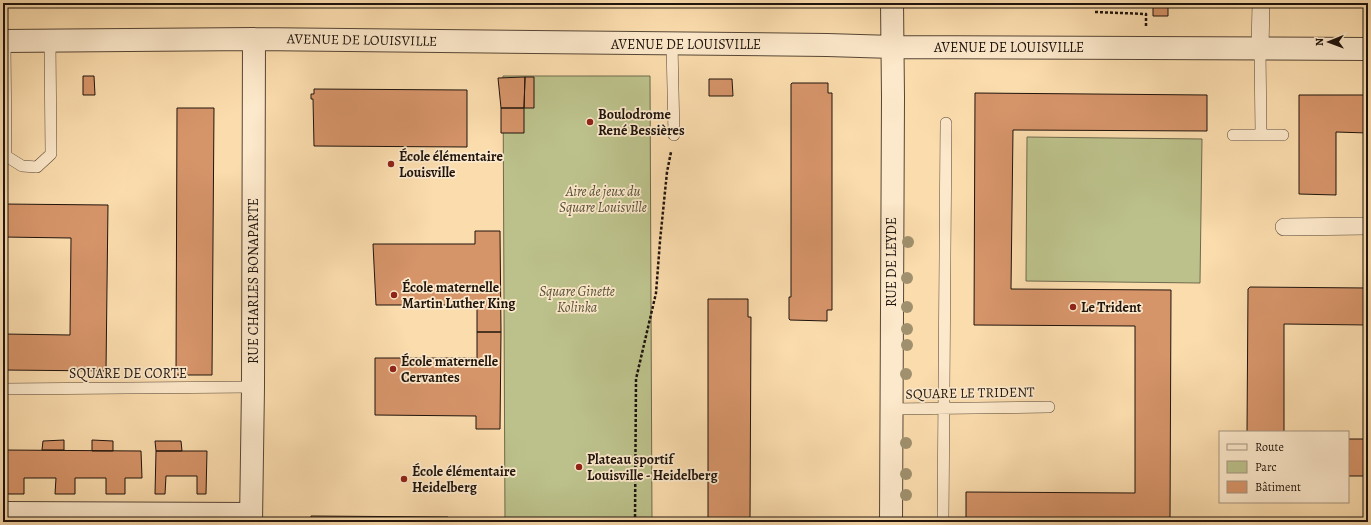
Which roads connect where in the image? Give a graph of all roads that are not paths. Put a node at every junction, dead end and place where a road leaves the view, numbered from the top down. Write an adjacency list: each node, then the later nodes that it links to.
1 (892, 3): 7 (street, RUE DE LEYDE)
2 (1261, 3): 8 (street)
3 (50, 40): 4 (street, AVENUE DE LOUISVILLE); 5 (street, AVENUE DE LOUISVILLE); 5 (lane)
4 (254, 40): 6 (street, AVENUE DE LOUISVILLE); 17 (street, RUE CHARLES BONAPARTE)
5 (4, 41)
6 (672, 44): 7 (street, AVENUE DE LOUISVILLE); 13 (lane)
7 (892, 47): 8 (street, AVENUE DE LOUISVILLE); 21 (street, RUE DE LEYDE)
8 (1260, 49): 9 (street, AVENUE DE LOUISVILLE); 11 (lane)
9 (1368, 49)
10 (946, 123): 20 (lane)
11 (1261, 134): 12 (lane); 14 (lane)
12 (1283, 134)
13 (674, 135)
14 (1233, 135)
15 (1368, 226): 16 (street)
16 (1284, 227)
17 (253, 387): 18 (lane, SQUARE DE CORTE); 23 (street, RUE CHARLES BONAPARTE)
18 (3, 389)
19 (1049, 407): 20 (lane, SQUARE LE TRIDENT)
20 (943, 408): 21 (lane, SQUARE LE TRIDENT); 25 (lane)
21 (890, 409): 24 (street, RUE DE LEYDE)
22 (3, 513): 23 (street)
23 (251, 518)
24 (891, 522)
25 (943, 522)

